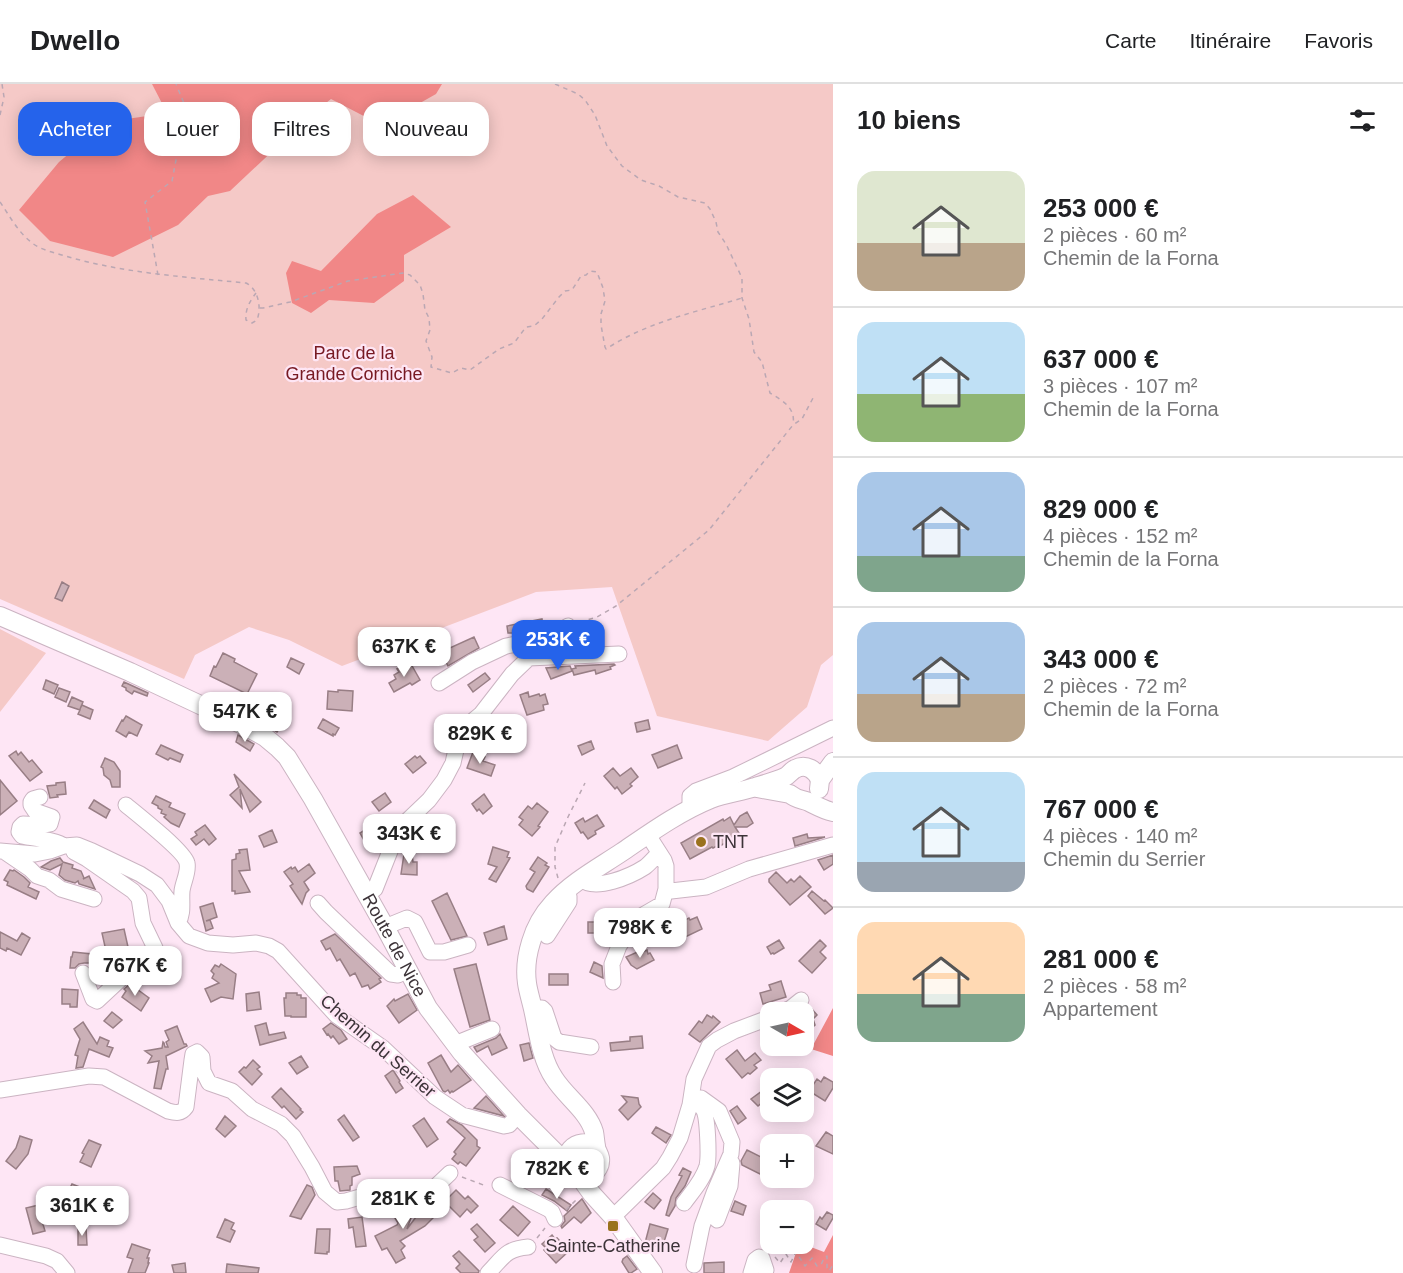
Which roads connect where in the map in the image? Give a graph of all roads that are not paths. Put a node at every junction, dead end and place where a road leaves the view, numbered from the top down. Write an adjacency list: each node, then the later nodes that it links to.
1 (0, 616): 22 (main road, Route de Nice)
2 (619, 654): 3 (street)
3 (528, 658): 4 (street); 22 (street)
4 (439, 683)
5 (833, 728): 12 (street)
6 (833, 756): 9 (main road)
7 (833, 762): 9 (main road)
8 (755, 787): 9 (main road); 9 (main road); 12 (main road)
9 (809, 787): 13 (main road)
10 (40, 797): 15 (street, Chemin du Serrier)
11 (126, 805): 25 (street)
12 (690, 809): 14 (main road)
13 (833, 810)
14 (648, 835): 18 (street); 19 (main road)
15 (67, 845): 17 (street); 25 (street, Chemin du Serrier); 30 (street)
16 (833, 845): 20 (street)
17 (2, 851): 23 (street)
18 (659, 853): 19 (street); 20 (street)
19 (581, 879): 21 (main road)
20 (666, 889): 31 (street)
21 (565, 891): 27 (street); 34 (main road)
22 (366, 895): 26 (main road, Route de Nice)
23 (94, 899)
24 (318, 903): 29 (street)
25 (178, 923): 41 (street, Chemin du Serrier)
26 (385, 927): 28 (street); 29 (main road, Route de Nice)
27 (547, 936)
28 (468, 945)
29 (408, 970): 37 (main road, Route de Nice)
30 (83, 973)
31 (614, 982)
32 (801, 999): 33 (street)
33 (798, 1002)
34 (533, 1008): 38 (street); 43 (main road)
35 (760, 1021): 40 (street)
36 (492, 1029): 37 (street)
37 (455, 1044): 41 (main road, Route de Nice)
38 (591, 1047)
39 (0, 1090): 44 (street)
40 (692, 1104): 42 (street); 46 (street); 47 (street)
41 (518, 1115): 43 (main road, Route de Nice)
42 (731, 1154): 49 (street); 52 (street)
43 (582, 1159): 47 (main road)
44 (450, 1173)
45 (500, 1185): 48 (street)
46 (684, 1203)
47 (608, 1210): 55 (main road)
48 (555, 1219)
49 (717, 1220)
50 (0, 1245): 53 (street)
51 (528, 1247): 54 (street)
52 (694, 1266)
53 (67, 1273)
54 (488, 1273)
55 (655, 1273): 56 (street)
56 (663, 1273)

